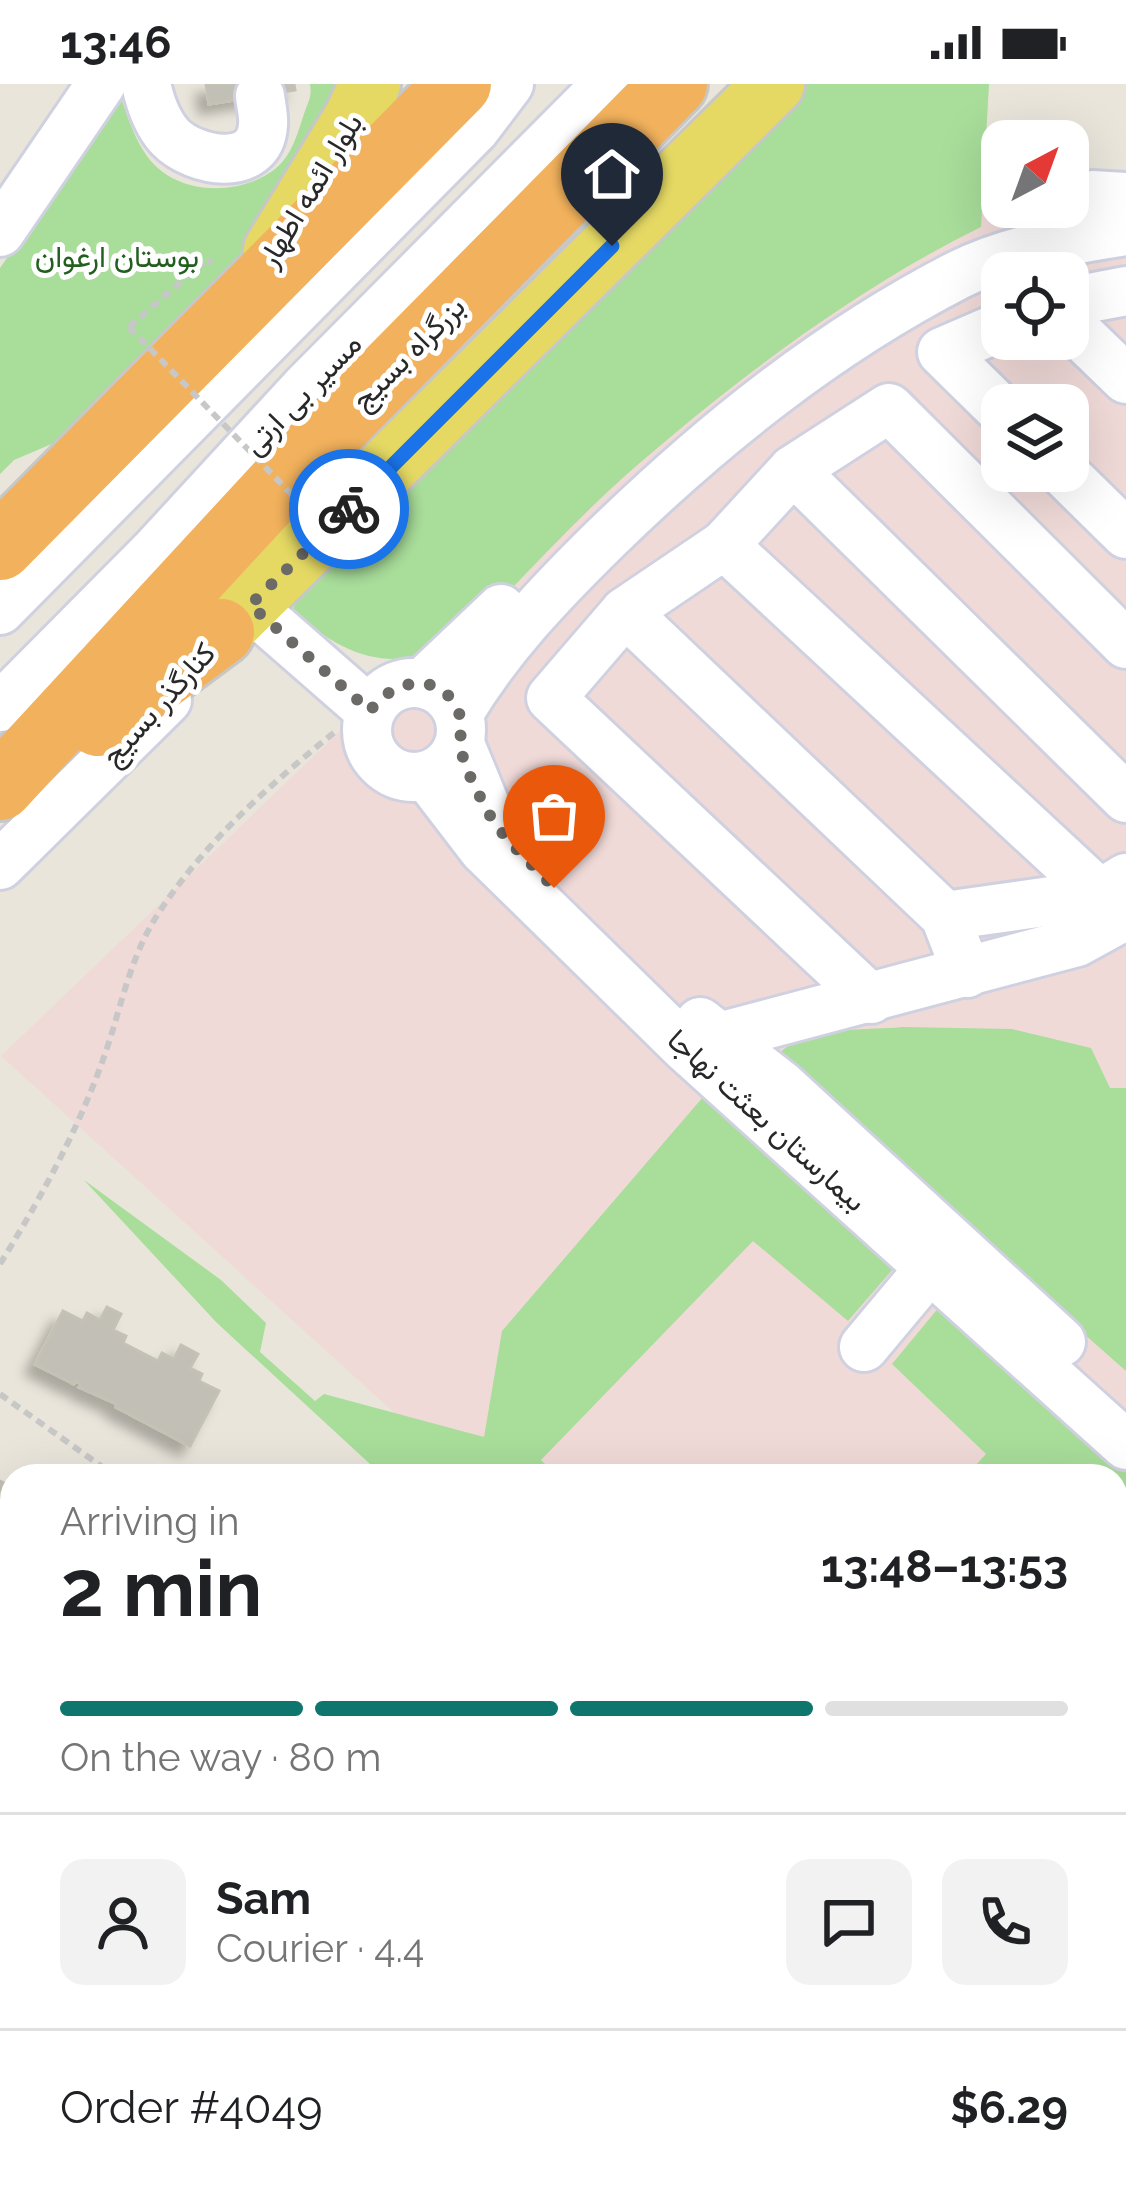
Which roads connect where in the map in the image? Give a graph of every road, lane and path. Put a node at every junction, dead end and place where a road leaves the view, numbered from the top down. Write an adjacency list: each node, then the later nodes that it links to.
1 (100, 84): 14 (street)
2 (146, 84): 9 (street)
3 (370, 84): 15 (main road, بلوار ائمه اطهار)
4 (458, 84): 15 (highway)
5 (509, 84): 30 (street, مسیر بی ارتی)
6 (607, 84): 34 (street, مسیر بی ارتی)
7 (674, 84): 37 (highway, بزرگراه بسیج)
8 (774, 84): 32 (main road, کنارگذر بسیج)
9 (260, 96)
10 (1089, 196): 11 (street)
11 (1126, 197)
12 (1005, 228): 36 (street)
13 (1126, 231): 36 (street)
14 (0, 232)
15 (227, 276): 28 (path, bridge); 29 (highway)
16 (1126, 291): 17 (street)
17 (1089, 298)
18 (981, 335): 20 (street)
19 (1089, 343): 21 (street)
20 (942, 352): 22 (street); 23 (street)
21 (1126, 379)
22 (981, 390)
23 (889, 408): 24 (street); 33 (street)
24 (793, 470): 27 (street); 38 (street)
25 (1083, 492): 26 (street)
26 (1126, 534)
27 (724, 545): 31 (street); 40 (street)
28 (342, 546)
29 (0, 547)
30 (0, 610)
31 (625, 612): 41 (street); 43 (street)
32 (236, 619): 35 (street); 37 (highway); 39 (street, کنارگذر بسیج)
33 (1126, 644)
34 (0, 707)
35 (370, 711): 36 (street); 36 (street); 45 (path)
36 (442, 729): 44 (street, بیمارستان بعثت نهاجا); 46 (street, بیمارستان بعثت نهاجا)
37 (0, 788)
38 (1126, 798)
39 (0, 866)
40 (1117, 896): 41 (street); 42 (street)
41 (945, 916): 42 (street)
42 (967, 973): 43 (street)
43 (871, 999): 44 (street)
44 (719, 1036): 49 (street, بیمارستان بعثت نهاجا)
45 (0, 1264)
46 (930, 1268): 47 (street); 50 (street, بیمارستان بعثت نهاجا)
47 (864, 1347)
48 (0, 1394): 51 (path)
49 (1126, 1402)
50 (1126, 1445)
51 (98, 1464)

